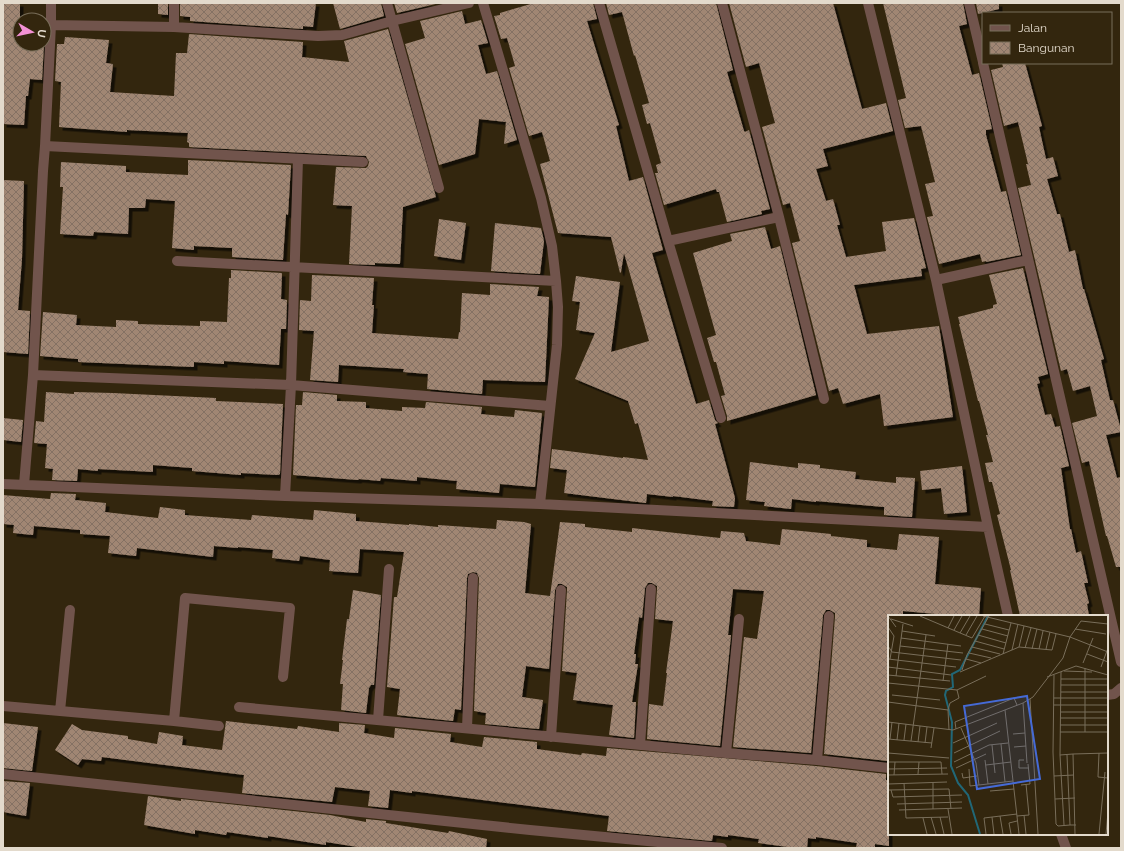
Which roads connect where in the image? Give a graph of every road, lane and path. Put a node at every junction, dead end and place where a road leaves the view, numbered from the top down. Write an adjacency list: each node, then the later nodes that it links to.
1 (174, 3): 11 (street)
2 (387, 3): 9 (street)
3 (469, 3): 9 (street)
4 (483, 3): 25 (street)
5 (599, 3): 20 (street)
6 (722, 3): 19 (street)
7 (868, 3): 24 (street)
8 (969, 3): 13 (street)
9 (392, 22): 11 (street); 18 (street)
10 (52, 25): 11 (street)
11 (174, 27)
12 (50, 52): 15 (street)
13 (982, 59)
14 (983, 64): 21 (street)
15 (45, 146): 16 (street); 26 (street)
16 (298, 159): 17 (street); 23 (street)
17 (363, 162)
18 (439, 188)
19 (779, 217): 20 (street); 28 (street)
20 (668, 241): 30 (street)
21 (1028, 260): 24 (street); 44 (street)
22 (177, 261): 23 (street)
23 (294, 267): 25 (street); 27 (street)
24 (936, 280): 35 (street)
25 (556, 281): 29 (street)
26 (33, 375): 27 (street); 32 (street)
27 (291, 385): 29 (street); 33 (street)
28 (824, 399)
29 (550, 406): 34 (street)
30 (721, 418)
31 (3, 484): 32 (street)
32 (24, 485): 33 (street)
33 (285, 496): 34 (street)
34 (540, 504): 35 (street)
35 (988, 527): 41 (street)
36 (389, 569): 51 (street)
37 (473, 578): 54 (street)
38 (651, 589): 56 (street)
39 (561, 590): 55 (street)
40 (70, 610): 50 (street)
41 (1008, 615)
42 (829, 616): 58 (street)
43 (739, 619): 57 (street)
44 (1121, 662)
45 (283, 677): 52 (street)
46 (1121, 688): 47 (street)
47 (1108, 694)
48 (3, 706): 50 (street)
49 (239, 707): 51 (street)
50 (60, 711): 52 (street)
51 (378, 720): 54 (street)
52 (174, 721): 53 (street)
53 (218, 726)
54 (467, 728): 55 (street)
55 (551, 737): 56 (street)
56 (640, 745): 57 (street)
57 (726, 753): 58 (street)
58 (817, 760): 59 (street)
59 (888, 768)
60 (3, 774): 62 (street)
61 (1061, 835): 63 (street)
62 (722, 848)
63 (1066, 848)

